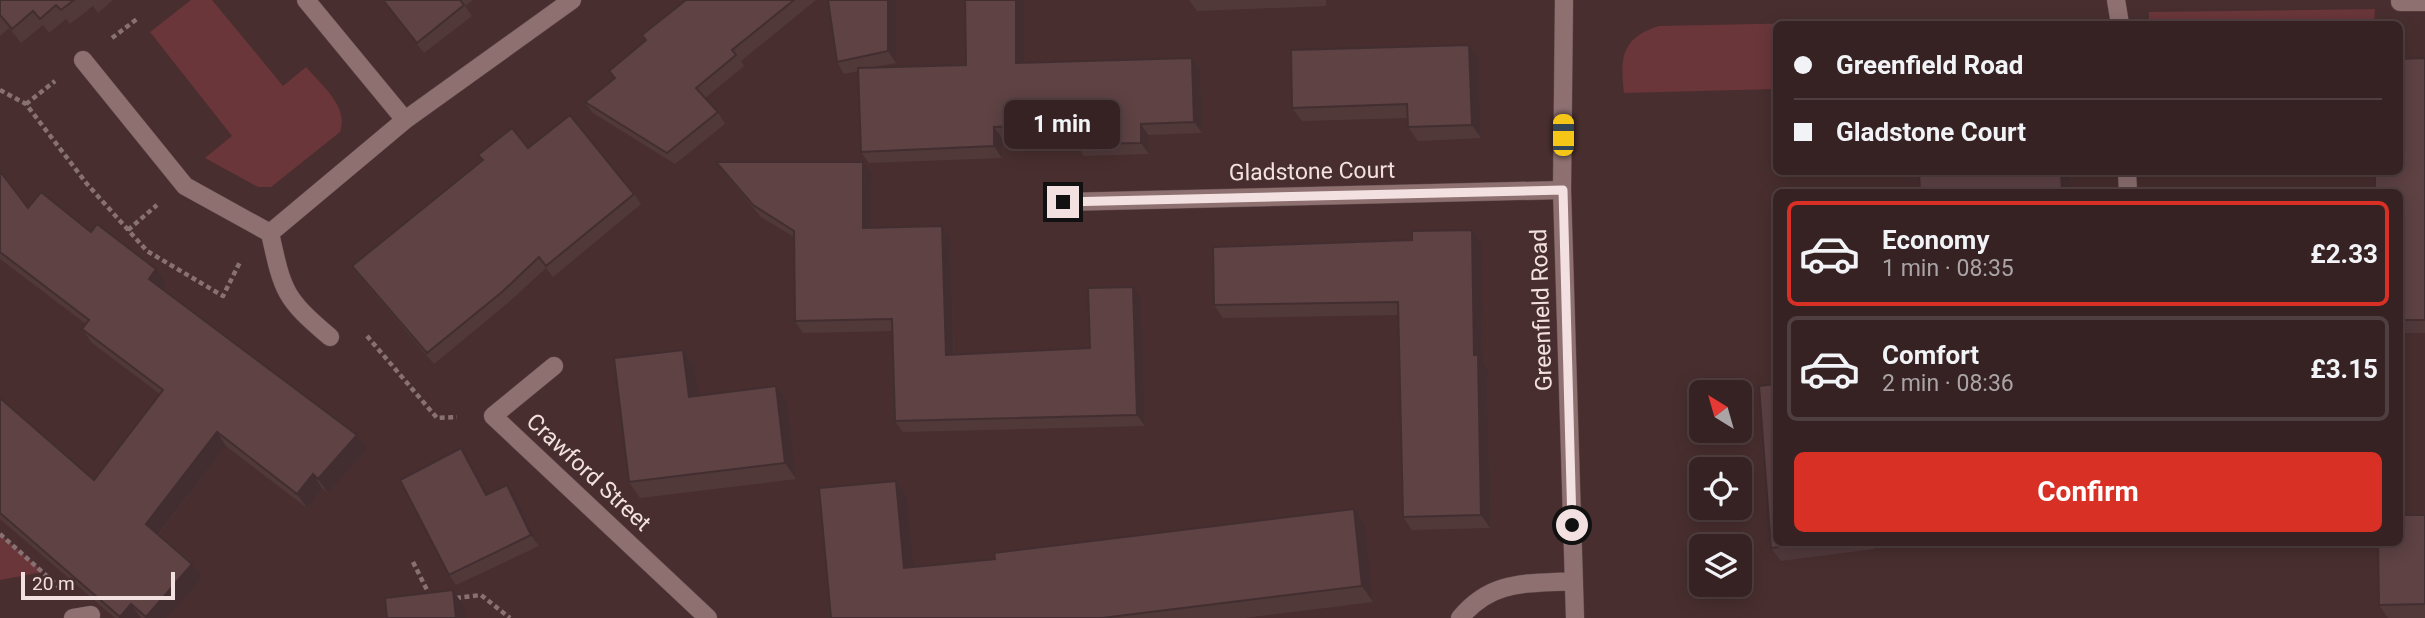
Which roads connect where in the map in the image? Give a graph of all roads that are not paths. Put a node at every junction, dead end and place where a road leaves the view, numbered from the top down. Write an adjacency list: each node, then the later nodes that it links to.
1 (306, 0): 9 (street)
2 (572, 0): 9 (street)
3 (1564, 0): 10 (street, Greenfield Road)
4 (2116, 0): 7 (street)
5 (2400, 2): 6 (street)
6 (2425, 2)
7 (2120, 21)
8 (83, 60): 12 (street)
9 (405, 120): 12 (street)
10 (1563, 190): 11 (street, Gladstone Court); 15 (street, Greenfield Road)
11 (1063, 202)
12 (264, 230): 13 (street)
13 (330, 337)
14 (554, 366): 16 (street, Crawford Street)
15 (1574, 581): 17 (street); 18 (street, Greenfield Road)
16 (708, 618)
17 (1460, 618)
18 (1575, 618)

